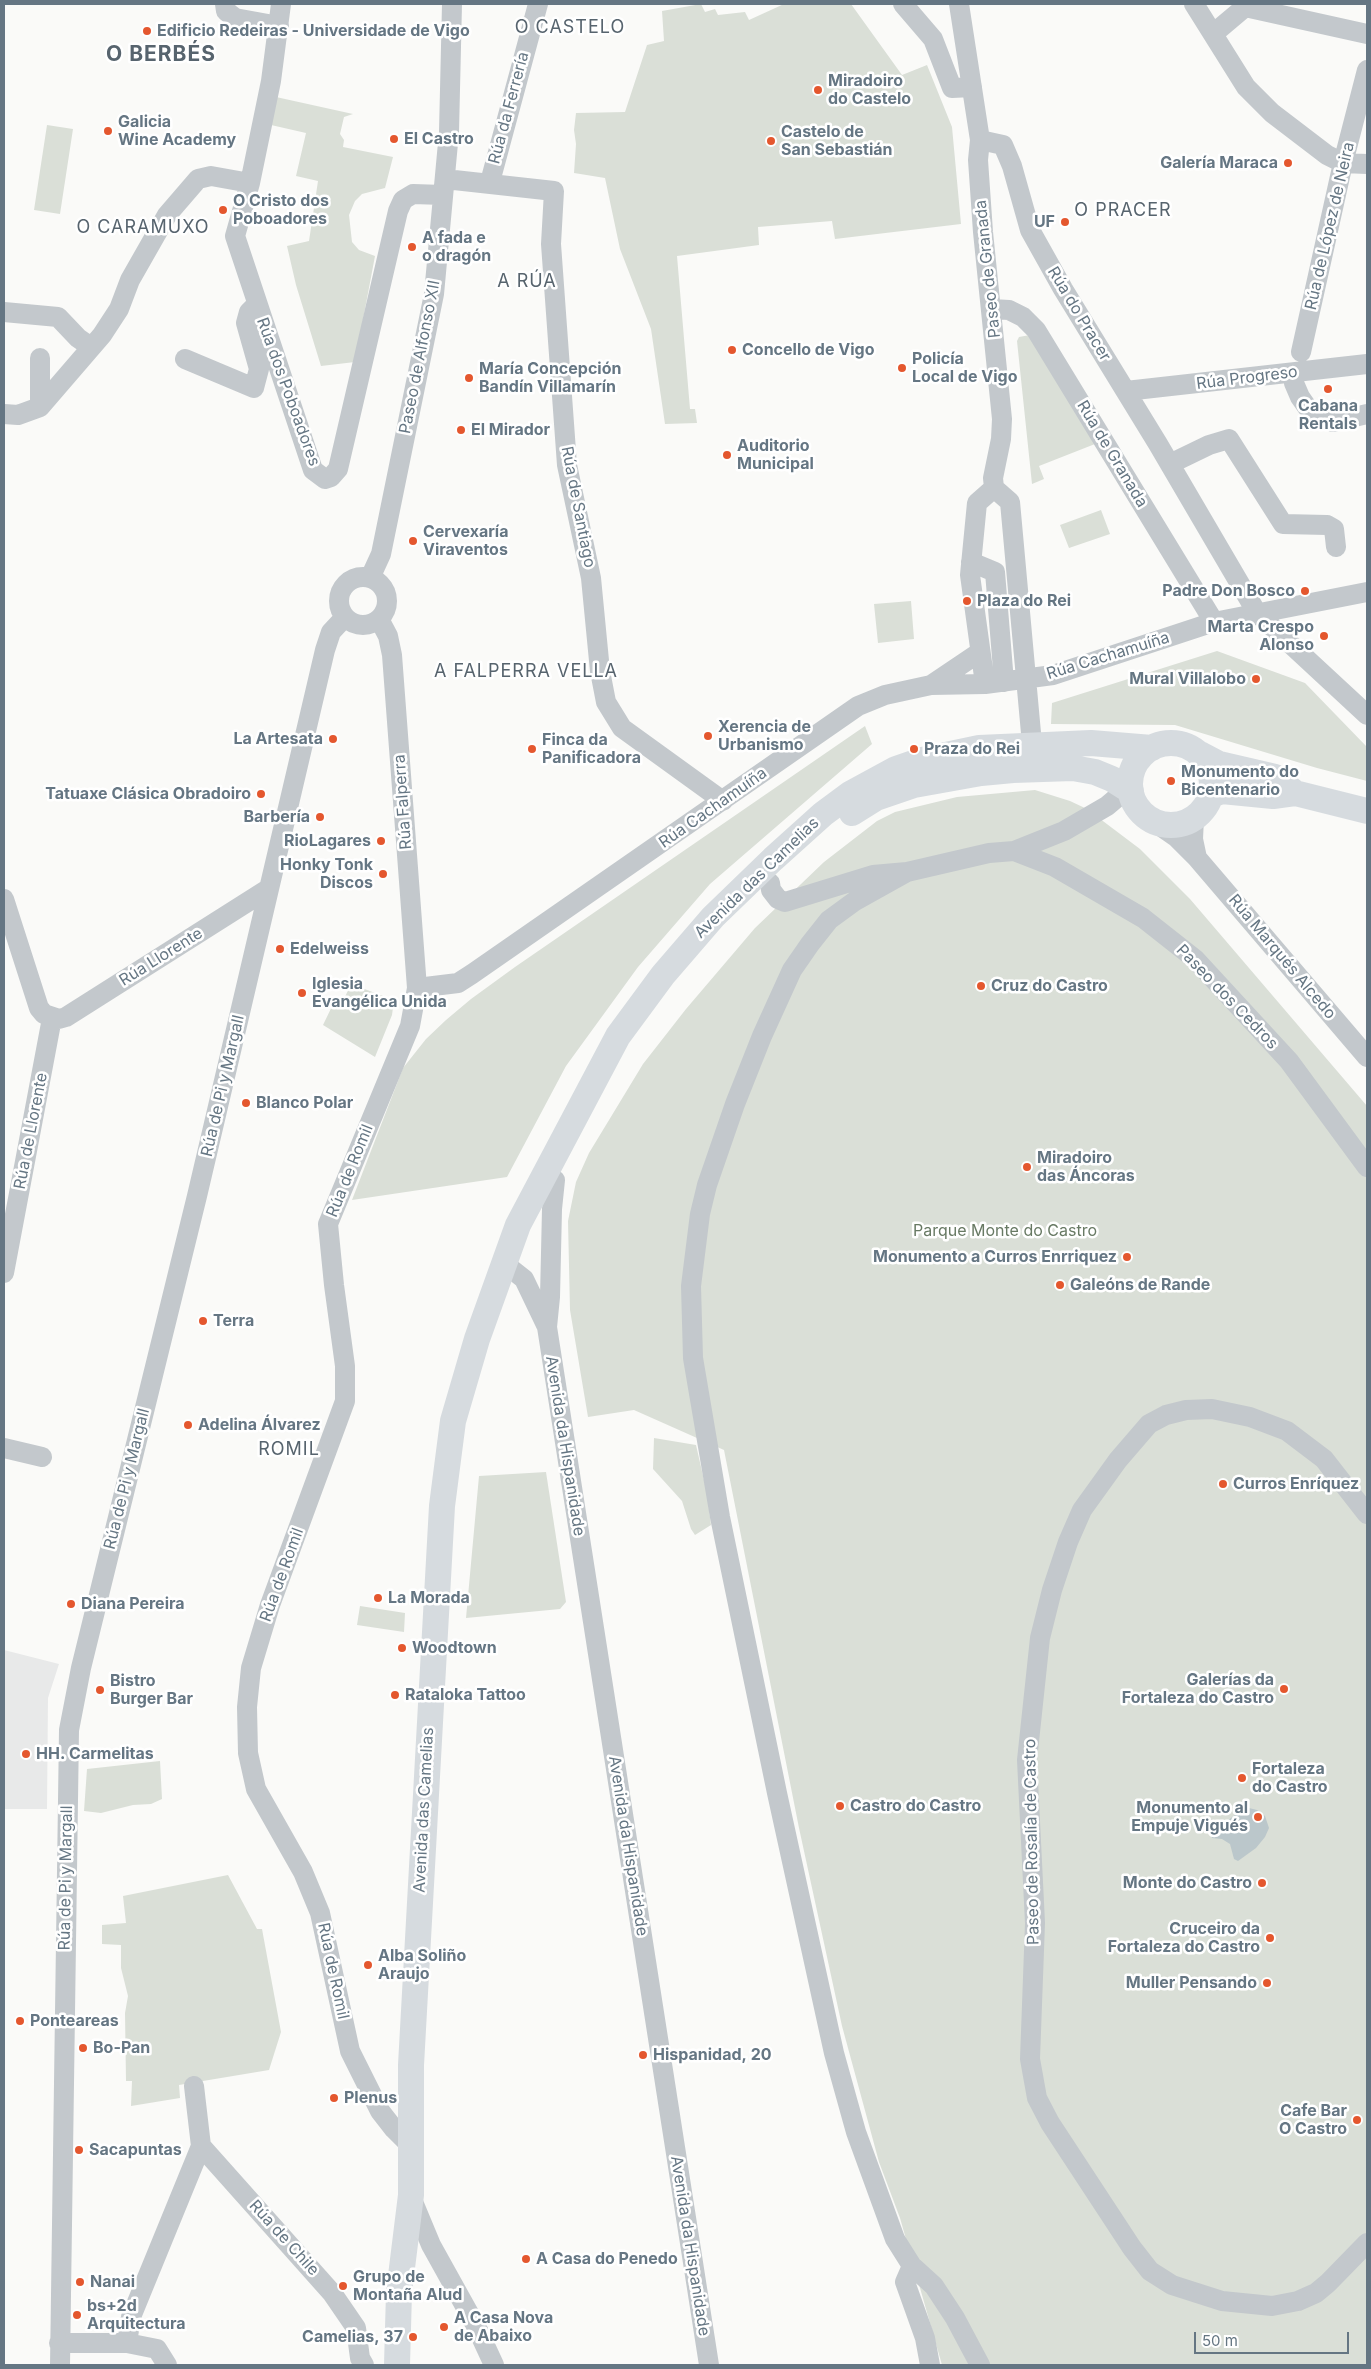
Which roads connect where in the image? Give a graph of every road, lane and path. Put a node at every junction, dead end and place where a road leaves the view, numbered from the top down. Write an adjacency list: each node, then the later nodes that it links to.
1 (224, 4): 9 (street)
2 (281, 4): 9 (street, Rúa dos Poboadores)
3 (452, 4): 19 (street, Paseo de Alfonso XII)
4 (538, 4): 18 (street, Rúa da Ferrería)
5 (903, 4): 13 (street)
6 (959, 4): 13 (street)
7 (1194, 4): 10 (street)
8 (1245, 5): 10 (street); 11 (street)
9 (279, 26): 17 (street, Rúa dos Poboadores)
10 (1213, 34): 15 (street)
11 (1367, 34)
12 (1367, 70): 15 (street, Rúa de López de Neira)
13 (972, 87): 14 (street)
14 (980, 140): 21 (street, Paseo de Granada); 29 (street, Rúa do Pracer)
15 (1343, 163): 16 (street); 24 (street, Rúa de López de Neira)
16 (1367, 164)
17 (250, 182): 20 (street, Rúa dos Poboadores); 23 (street)
18 (490, 182): 19 (street); 53 (street, Rúa de Santiago)
19 (444, 187): 20 (street, Rúa dos Poboadores); 37 (street, Paseo de Alfonso XII)
20 (256, 304): 26 (street)
21 (992, 309): 34 (street, Paseo de Granada); 42 (street, Rúa de Granada)
22 (4, 312): 23 (street)
23 (91, 347): 30 (street)
24 (1301, 352)
25 (40, 358): 30 (street)
26 (185, 359)
27 (1367, 364): 29 (street, Rúa Progreso)
28 (1294, 383): 32 (street)
29 (1126, 391): 39 (street, Rúa do Pracer)
30 (40, 407): 31 (street)
31 (4, 414)
32 (1367, 414)
33 (1178, 460): 35 (street)
34 (994, 488): 36 (street); 47 (street)
35 (1336, 547)
36 (971, 562): 43 (street); 44 (street)
37 (370, 578): 40 (street); 41 (street)
38 (1367, 592): 39 (street, Rúa Cachamuíña)
39 (1257, 613): 42 (street, Rúa Cachamuíña); 46 (street, Rúa do Pracer)
40 (345, 617): 41 (street); 61 (street, Rúa de Pi y Margall)
41 (379, 619): 63 (street, Rúa Falperra)
42 (1214, 622): 44 (street, Rúa Cachamuíña)
43 (980, 652): 44 (street); 45 (street)
44 (995, 683): 45 (street, Rúa Cachamuíña)
45 (931, 685): 53 (street, Rúa Cachamuíña)
46 (1367, 714)
47 (1032, 744): 48 (main road, Avenida das Camelias); 68 (main road, Avenida das Camelias)
48 (1152, 748): 49 (main road); 50 (main road)
49 (1200, 754): 51 (main road); 52 (main road)
50 (1129, 786): 56 (main road); 57 (street); 60 (main road, Avenida das Camelias)
51 (1295, 794): 52 (main road); 54 (main road)
52 (1211, 795): 55 (main road)
53 (723, 801): 63 (street, Rúa Cachamuíña)
54 (1367, 811)
55 (1194, 818): 56 (main road); 58 (street)
56 (1154, 821): 58 (street, Rúa Marqués Alcedo)
57 (1014, 851): 59 (street, Paseo dos Cedros); 66 (street, Paseo dos Cedros)
58 (1197, 858): 65 (street, Rúa Marqués Alcedo)
59 (907, 872): 60 (street); 79 (street)
60 (770, 883): 67 (main road, Avenida das Camelias)
61 (268, 889): 64 (street, Rúa Llorente); 80 (street, Rúa de Pi y Margall)
62 (4, 899): 64 (street)
63 (417, 988): 76 (street, Rúa de Romil)
64 (52, 1018): 69 (street, Rúa de Llorente)
65 (1367, 1057)
66 (1367, 1167)
67 (555, 1180): 68 (main road, Avenida das Camelias); 70 (street, Avenida da Hispanidade)
68 (505, 1264): 70 (street, Avenida da Hispanidade); 76 (main road, Avenida das Camelias)
69 (4, 1273)
70 (547, 1327): 87 (street, Avenida da Hispanidade)
71 (4, 1448): 72 (street)
72 (42, 1457)
73 (1367, 1514): 78 (street, Paseo de Rosalía de Castro)
74 (194, 2086): 75 (street)
75 (201, 2146): 81 (street); 84 (street, Rúa de Chile)
76 (412, 2146): 77 (main road, Avenida das Camelias)
77 (411, 2195): 85 (main road, Avenida das Camelias); 86 (street)
78 (1367, 2244)
79 (912, 2266): 88 (street); 89 (street)
80 (59, 2343): 81 (street); 82 (street, Rúa de Pi y Margall)
81 (127, 2343): 83 (street)
82 (60, 2365)
83 (167, 2365)
84 (364, 2365)
85 (397, 2365)
86 (494, 2365)
87 (709, 2365)
88 (930, 2365)
89 (980, 2365)

